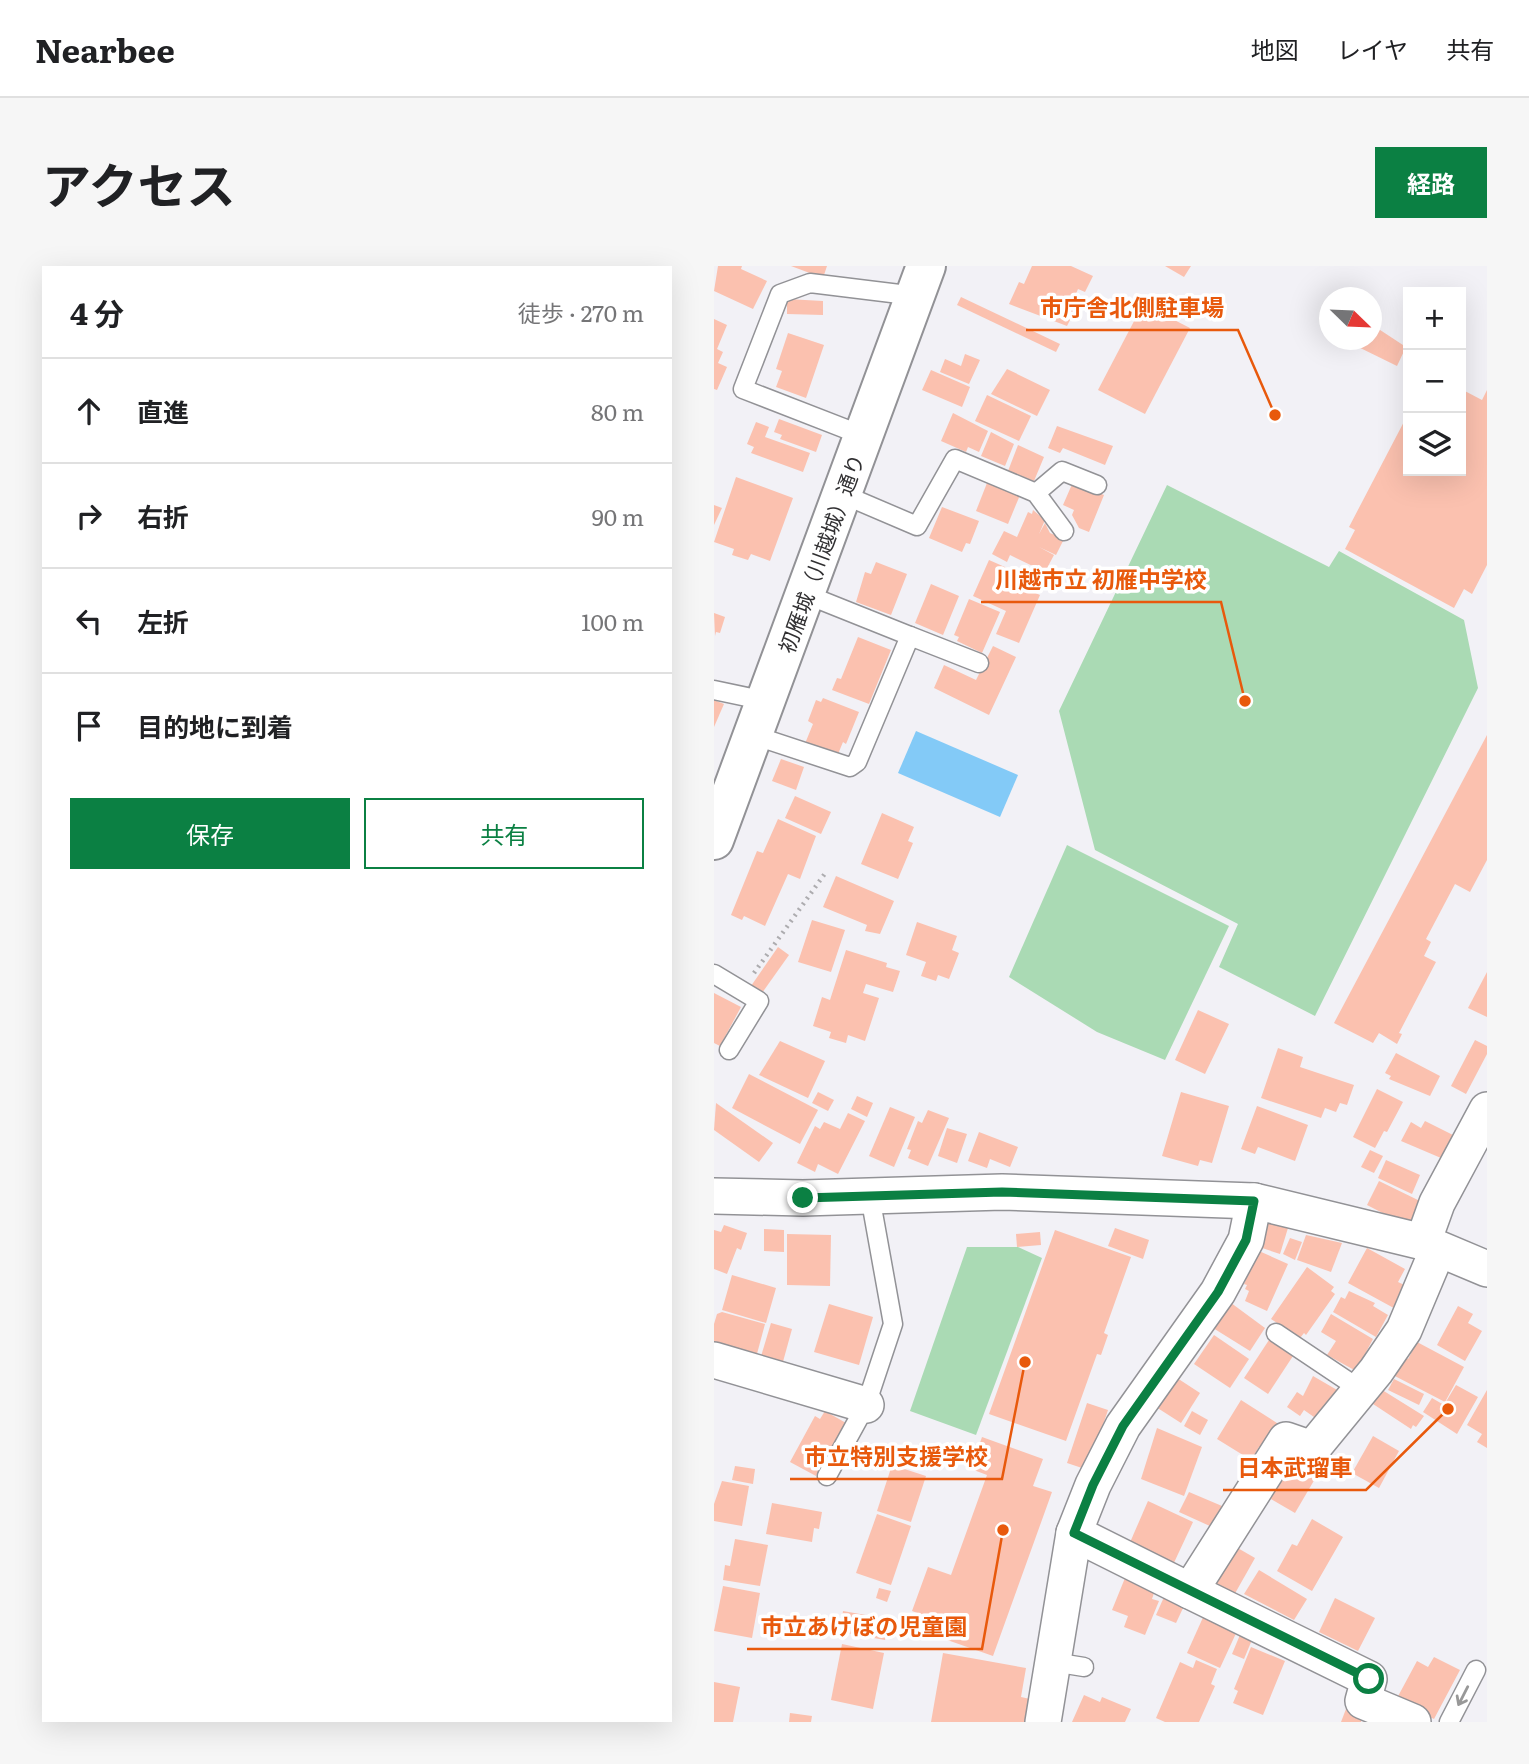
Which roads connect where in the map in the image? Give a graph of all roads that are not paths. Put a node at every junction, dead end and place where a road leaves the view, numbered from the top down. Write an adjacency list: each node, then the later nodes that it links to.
1 (921, 281): 2 (street, 初雁城（川越城）通り); 2 (lane)
2 (864, 436): 5 (street, 初雁城（川越城）通り)
3 (1097, 485): 4 (lane)
4 (1036, 493): 5 (lane); 6 (lane)
5 (842, 494): 7 (street, 初雁城（川越城）通り)
6 (1065, 531)
7 (805, 594): 8 (lane); 11 (street, 初雁城（川越城）通り)
8 (909, 636): 9 (lane); 11 (lane)
9 (979, 663)
10 (714, 690): 11 (lane)
11 (759, 718): 12 (street, 初雁城（川越城）通り)
12 (714, 840)
13 (714, 974): 14 (lane)
14 (729, 1050)
15 (1487, 1110): 19 (street)
16 (714, 1196): 17 (street)
17 (870, 1196): 18 (street); 24 (lane)
18 (1254, 1201): 19 (street); 26 (street)
19 (1430, 1245): 20 (street); 23 (street)
20 (1487, 1269)
21 (1276, 1333): 23 (lane)
22 (714, 1360): 24 (street)
23 (1361, 1390): 27 (street)
24 (866, 1405): 25 (lane)
25 (827, 1476)
26 (1074, 1533): 27 (street); 29 (street)
27 (1190, 1591): 30 (street)
28 (1476, 1670): 31 (lane, one-way to 31)
29 (1043, 1722)
30 (1413, 1722)
31 (1450, 1722)

